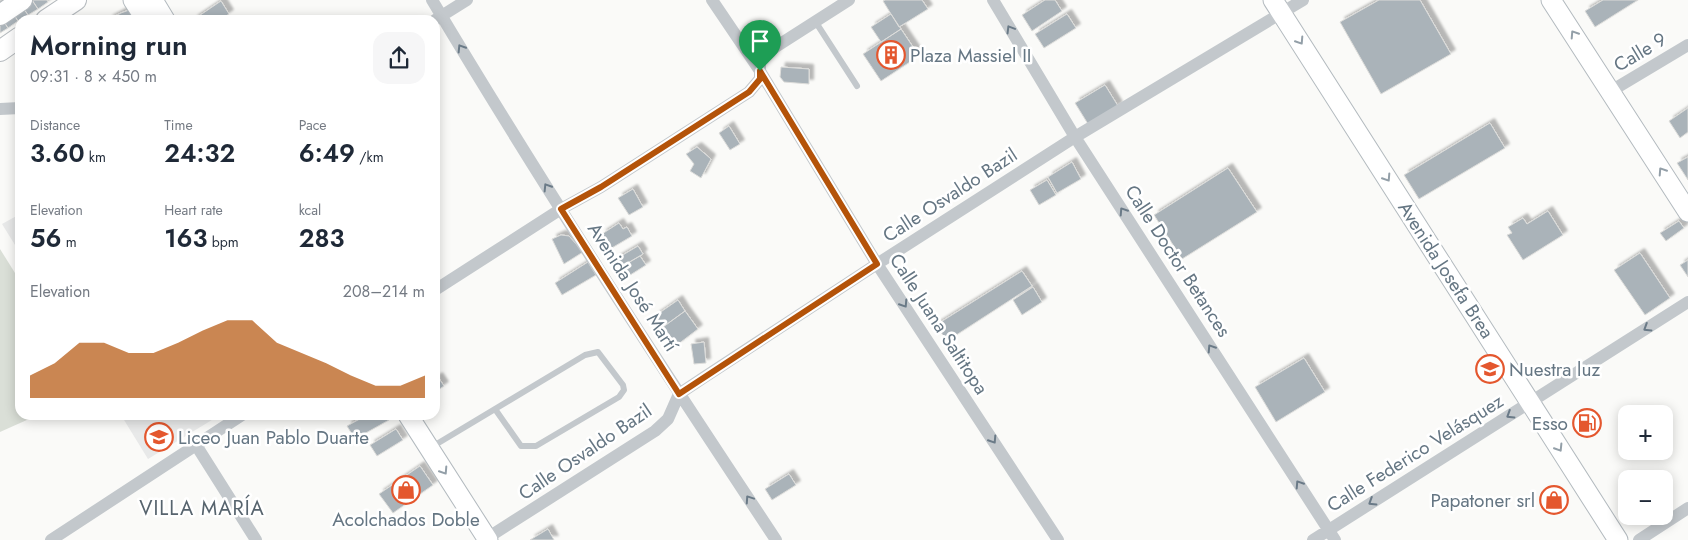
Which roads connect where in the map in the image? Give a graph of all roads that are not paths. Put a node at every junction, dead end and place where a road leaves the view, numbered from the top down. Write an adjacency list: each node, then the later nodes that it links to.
1 (22, 0): 13 (main road)
2 (76, 0): 14 (main road)
3 (133, 0): 15 (main road)
4 (432, 0): 17 (street, Avenida José Martí)
5 (467, 0): 18 (street)
6 (712, 0): 24 (street, Calle Juana Saltitopa)
7 (849, 0): 20 (street)
8 (992, 0): 29 (street, Calle Doctor Betances, one-way to 8)
9 (1303, 0): 12 (street, Calle Osvaldo Bazil)
10 (1552, 0): 26 (main road, one-way to 10)
11 (156, 1): 16 (main road)
12 (1278, 7): 29 (street, Calle Osvaldo Bazil); 36 (main road, Avenida Josefa Brea, one-way to 36)
13 (0, 14)
14 (54, 15)
15 (143, 15)
16 (163, 15)
17 (437, 15)
18 (440, 17)
19 (440, 21): 30 (street, Avenida José Martí, one-way to 19)
20 (815, 21): 24 (street); 25 (lane)
21 (15, 40): 23 (main road)
22 (1688, 45): 26 (street, Calle 9)
23 (0, 51)
24 (760, 71): 30 (street); 32 (street, Calle Juana Saltitopa)
25 (857, 86)
26 (1611, 91): 31 (main road, one-way to 26)
27 (15, 108): 28 (street)
28 (0, 110)
29 (1075, 137): 32 (street, Calle Osvaldo Bazil); 43 (street, Calle Doctor Betances, one-way to 29)
30 (561, 209): 33 (street); 35 (street, Avenida José Martí)
31 (1688, 212)
32 (877, 264): 35 (street, Calle Osvaldo Bazil); 48 (street, Calle Juana Saltitopa, one-way to 48)
33 (440, 287)
34 (1688, 302): 36 (street, Calle Federico Velásquez, one-way to 36)
35 (679, 394): 44 (street, Calle Osvaldo Bazil); 47 (street, Avenida José Martí, one-way to 35)
36 (1531, 402): 43 (street, Calle Federico Velásquez, one-way to 43); 50 (main road, Avenida Josefa Brea, one-way to 50)
37 (495, 409): 37 (lane); 41 (lane)
38 (234, 420): 40 (street)
39 (411, 420): 41 (main road)
40 (196, 445): 45 (street); 46 (street)
41 (430, 448): 44 (main road, one-way to 44)
42 (1688, 508): 51 (street)
43 (1332, 535): 49 (street, Calle Federico Velásquez)
44 (487, 539)
45 (51, 540)
46 (256, 540)
47 (776, 540)
48 (1058, 540)
49 (1314, 540)
50 (1618, 540)
51 (1639, 540)

